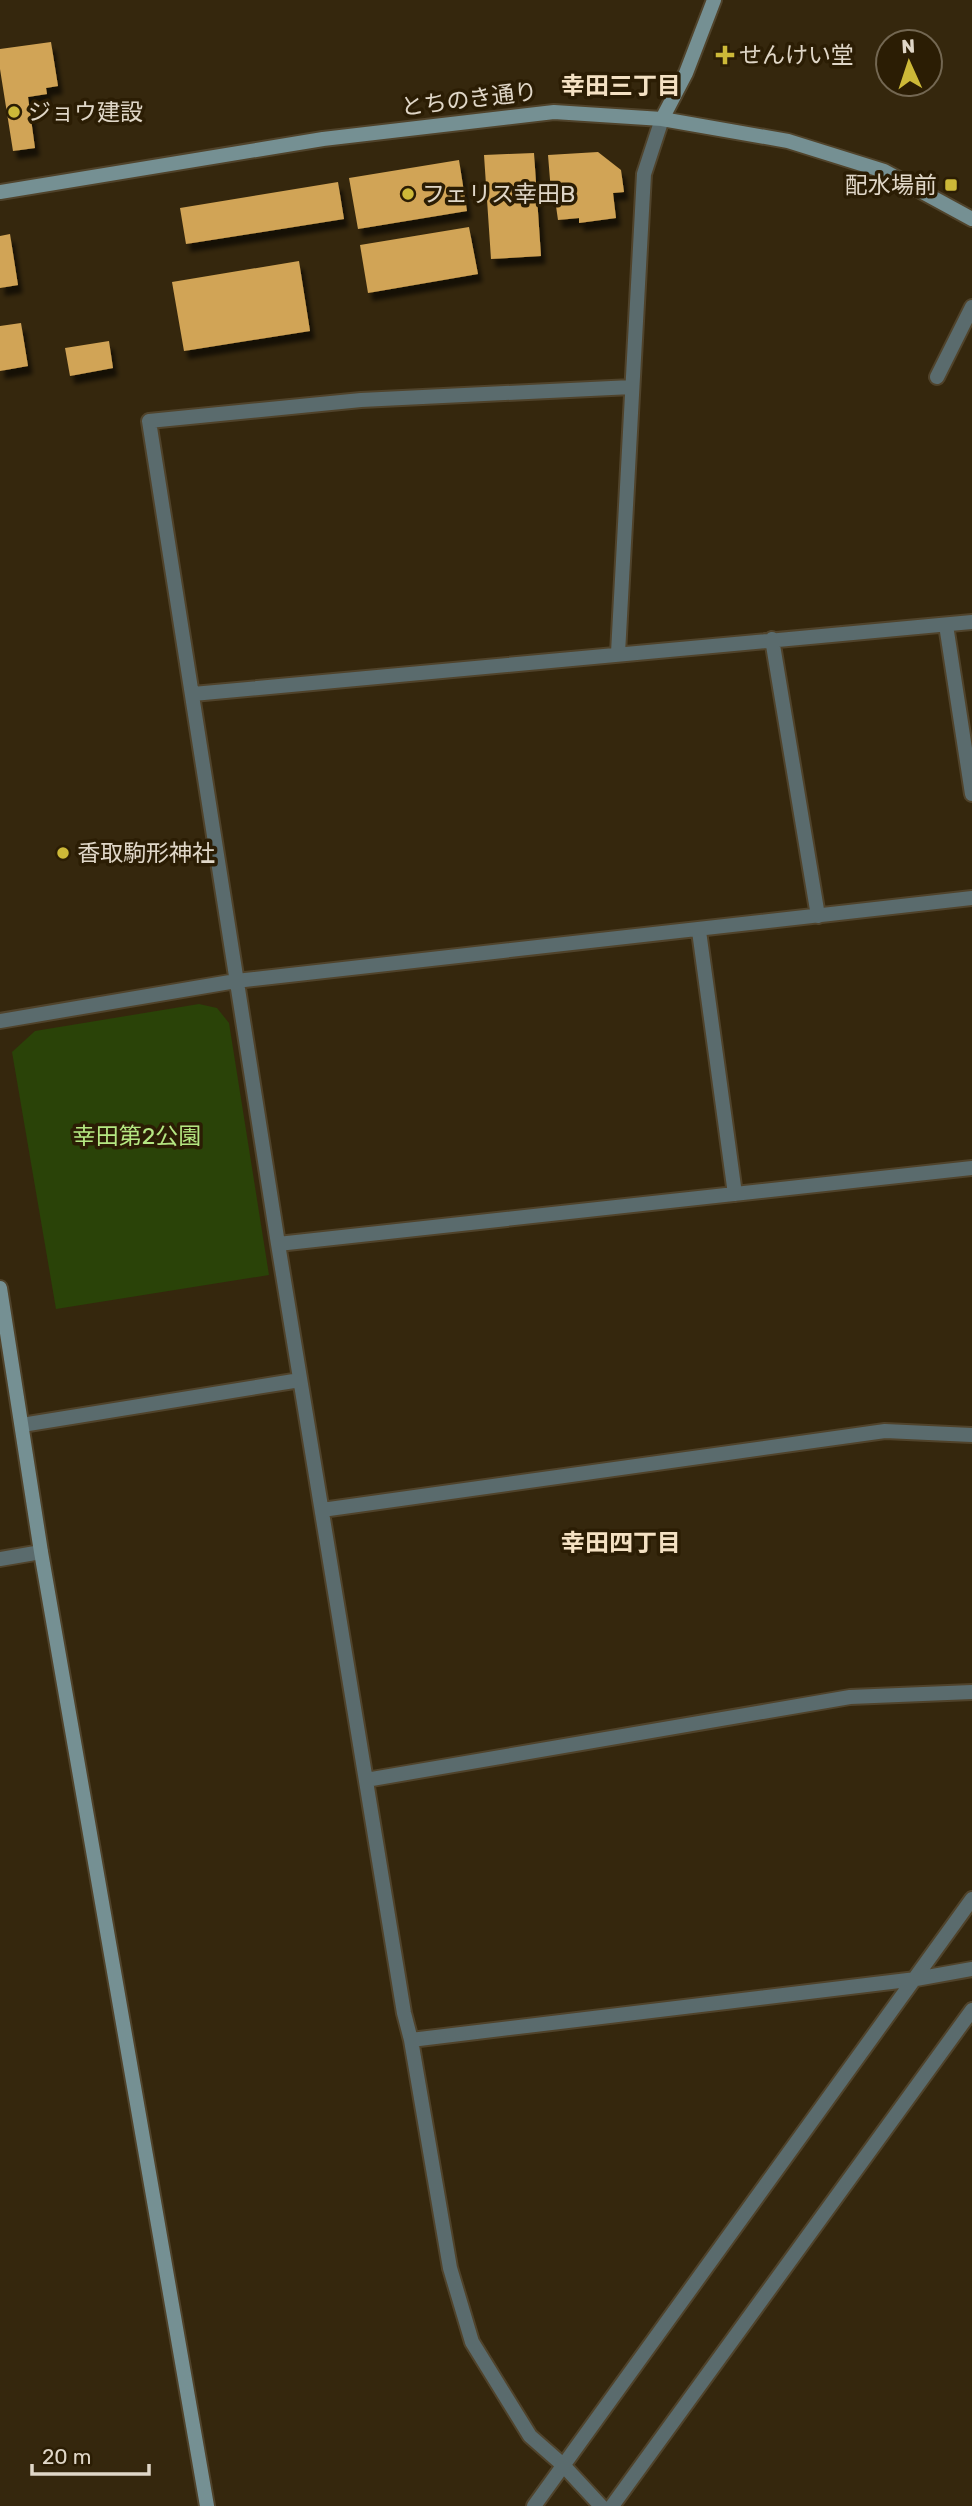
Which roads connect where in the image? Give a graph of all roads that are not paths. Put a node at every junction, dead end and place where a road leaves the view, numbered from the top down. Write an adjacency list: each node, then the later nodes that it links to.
1 (713, 0): 2 (street)
2 (662, 119): 3 (street, とちのき通り); 4 (street, とちのき通り); 7 (street)
3 (0, 192)
4 (972, 219)
5 (972, 307): 6 (street)
6 (937, 377)
7 (632, 387): 11 (street); 12 (street)
8 (972, 622): 9 (street)
9 (946, 625): 10 (street); 13 (street)
10 (772, 639): 11 (street); 15 (street)
11 (618, 653): 12 (street)
12 (193, 694): 17 (street)
13 (972, 794)
14 (972, 898): 15 (street)
15 (818, 916): 16 (street)
16 (698, 930): 17 (street); 20 (street)
17 (236, 981): 18 (street); 21 (street)
18 (0, 1021)
19 (972, 1168): 20 (street)
20 (735, 1194): 21 (street)
21 (278, 1244): 23 (street)
22 (0, 1288): 24 (street)
23 (300, 1380): 24 (street); 26 (street)
24 (22, 1425): 27 (street)
25 (972, 1435): 26 (street)
26 (323, 1510): 30 (street)
27 (41, 1552): 28 (street); 37 (street)
28 (0, 1559)
29 (972, 1692): 30 (street)
30 (366, 1780): 35 (street)
31 (972, 1899): 33 (street)
32 (972, 1969): 33 (street)
33 (916, 1979): 35 (street); 36 (street)
34 (972, 2010): 40 (street)
35 (411, 2040): 36 (street)
36 (563, 2465): 38 (street); 39 (street)
37 (207, 2506)
38 (534, 2506)
39 (601, 2506)
40 (612, 2506)

